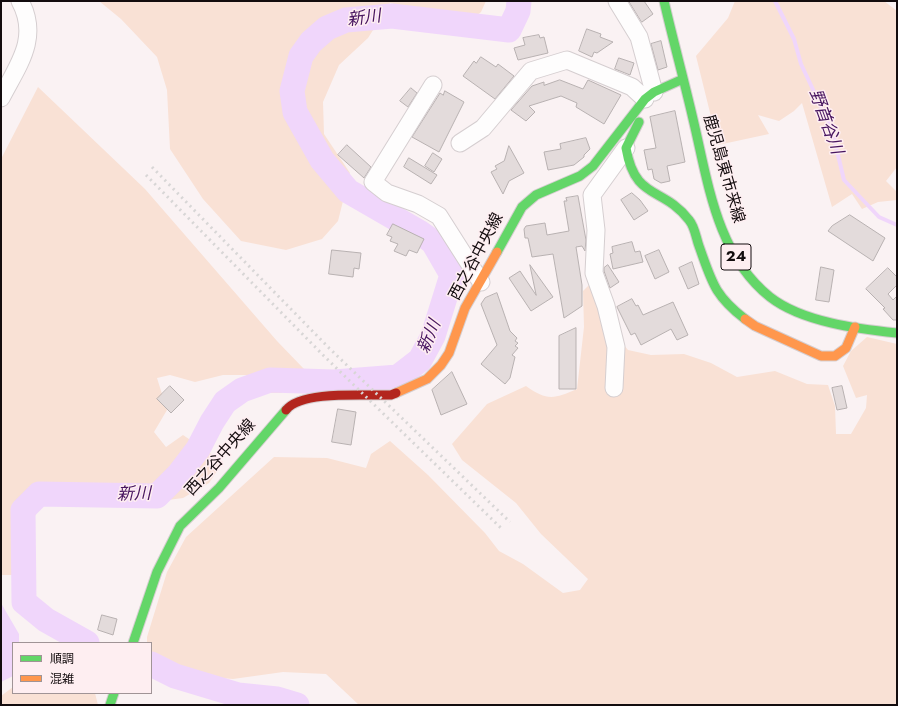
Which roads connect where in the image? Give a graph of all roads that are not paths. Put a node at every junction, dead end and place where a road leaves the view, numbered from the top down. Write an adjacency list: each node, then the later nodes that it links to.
1 (20, 1): 6 (street)
2 (617, 1): 7 (street)
3 (664, 1): 4 (street, 鹿児島東市来線 / 24)
4 (683, 79): 7 (street, 西之谷中央線); 11 (street, 鹿児島東市来線 / 24)
5 (433, 85): 10 (street)
6 (1, 98)
7 (645, 100): 8 (street); 9 (street); 10 (street, 西之谷中央線)
8 (460, 143)
9 (626, 148): 11 (street); 13 (street)
10 (481, 282): 14 (street, 西之谷中央線)
11 (855, 327): 12 (street, 鹿児島東市来線 / 24)
12 (897, 333)
13 (614, 388)
14 (133, 642)
15 (114, 694): 16 (street)
16 (110, 705)

